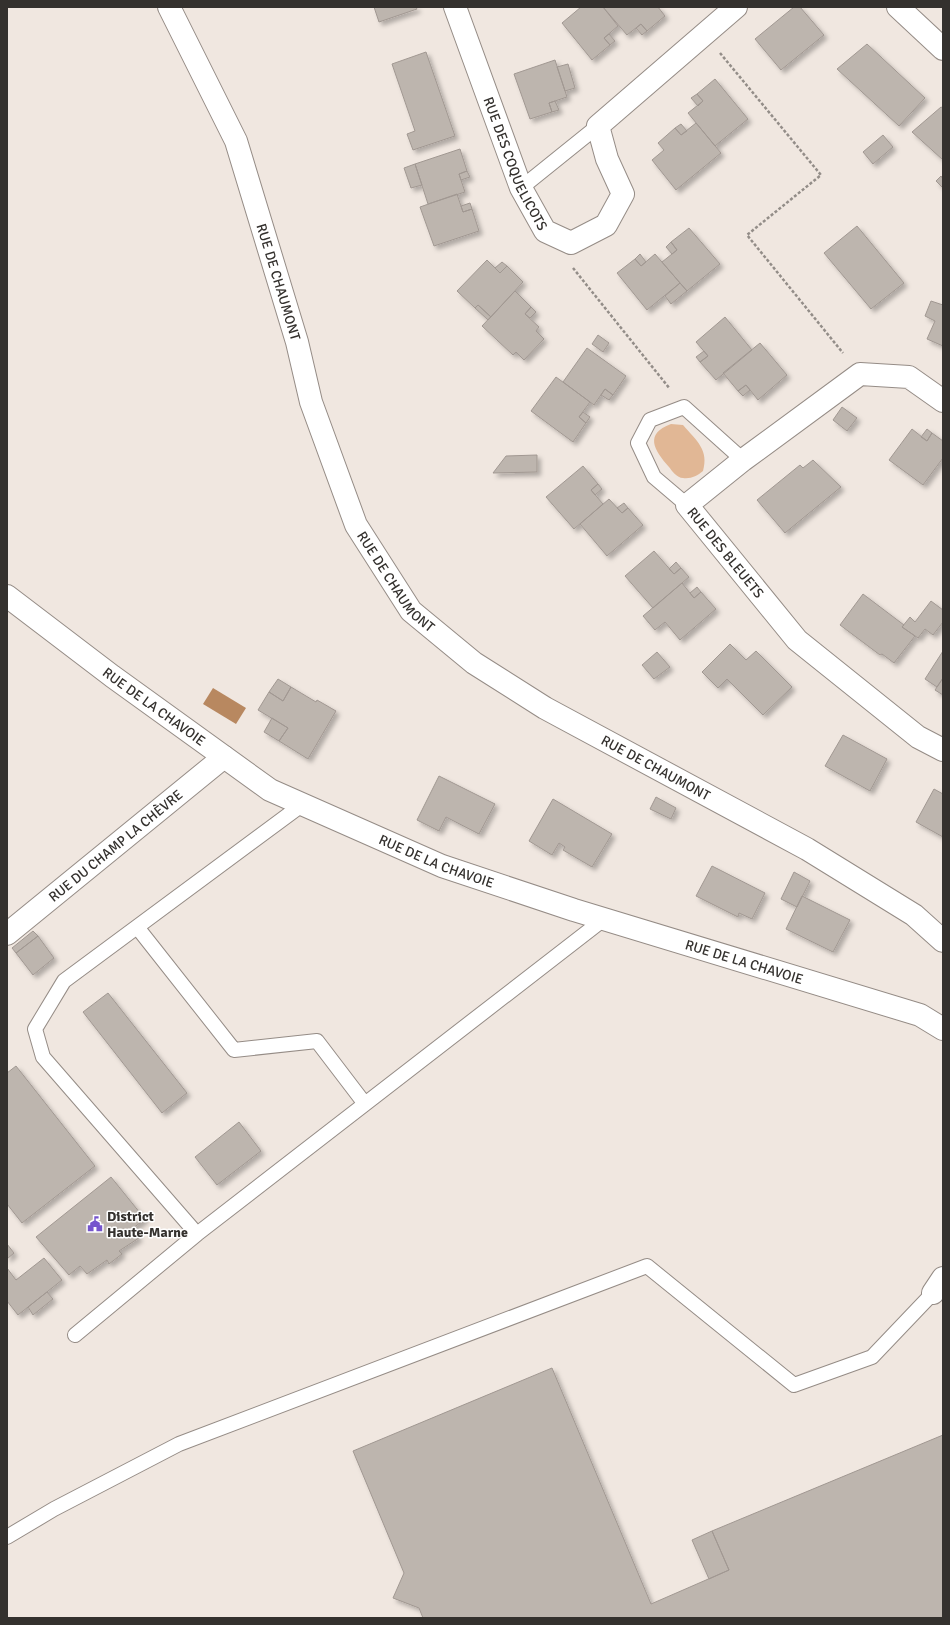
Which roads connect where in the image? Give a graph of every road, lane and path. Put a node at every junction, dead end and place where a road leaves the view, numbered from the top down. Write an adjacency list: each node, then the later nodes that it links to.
1 (169, 7): 19 (street, RUE DE CHAUMONT)
2 (455, 7): 8 (street, RUE DES COQUELICOTS)
3 (736, 7): 5 (street)
4 (898, 7): 6 (street)
5 (705, 35): 7 (street); 10 (path)
6 (943, 49)
7 (598, 126): 8 (lane); 8 (street, RUE DES COQUELICOTS)
8 (521, 188)
9 (572, 267): 12 (path)
10 (860, 374): 11 (street); 13 (street, RUE DES BLEUETS)
11 (943, 401)
12 (684, 407): 13 (lane); 14 (lane)
13 (743, 460): 14 (street, RUE DES BLEUETS)
14 (687, 505): 16 (street, RUE DES BLEUETS)
15 (7, 596): 17 (street, RUE DE LA CHAVOIE)
16 (943, 750)
17 (224, 757): 18 (street, RUE DE LA CHAVOIE); 23 (street, RUE DU CHAMP LA CHÈVRE)
18 (302, 804): 20 (street, RUE DE LA CHAVOIE); 22 (lane)
19 (914, 915): 21 (street, RUE DE CHAUMONT); 24 (street, RUE DE CHAUMONT)
20 (604, 919): 26 (street, RUE DE LA CHAVOIE); 28 (lane)
21 (943, 924)
22 (137, 927): 28 (lane); 29 (lane)
23 (7, 934)
24 (943, 940)
25 (943, 1010): 26 (street, RUE DE LA CHAVOIE)
26 (920, 1015): 27 (street, RUE DE LA CHAVOIE)
27 (943, 1029)
28 (365, 1104): 29 (lane)
29 (197, 1234): 31 (lane)
30 (938, 1286): 32 (lane)
31 (75, 1335)
32 (7, 1537)

